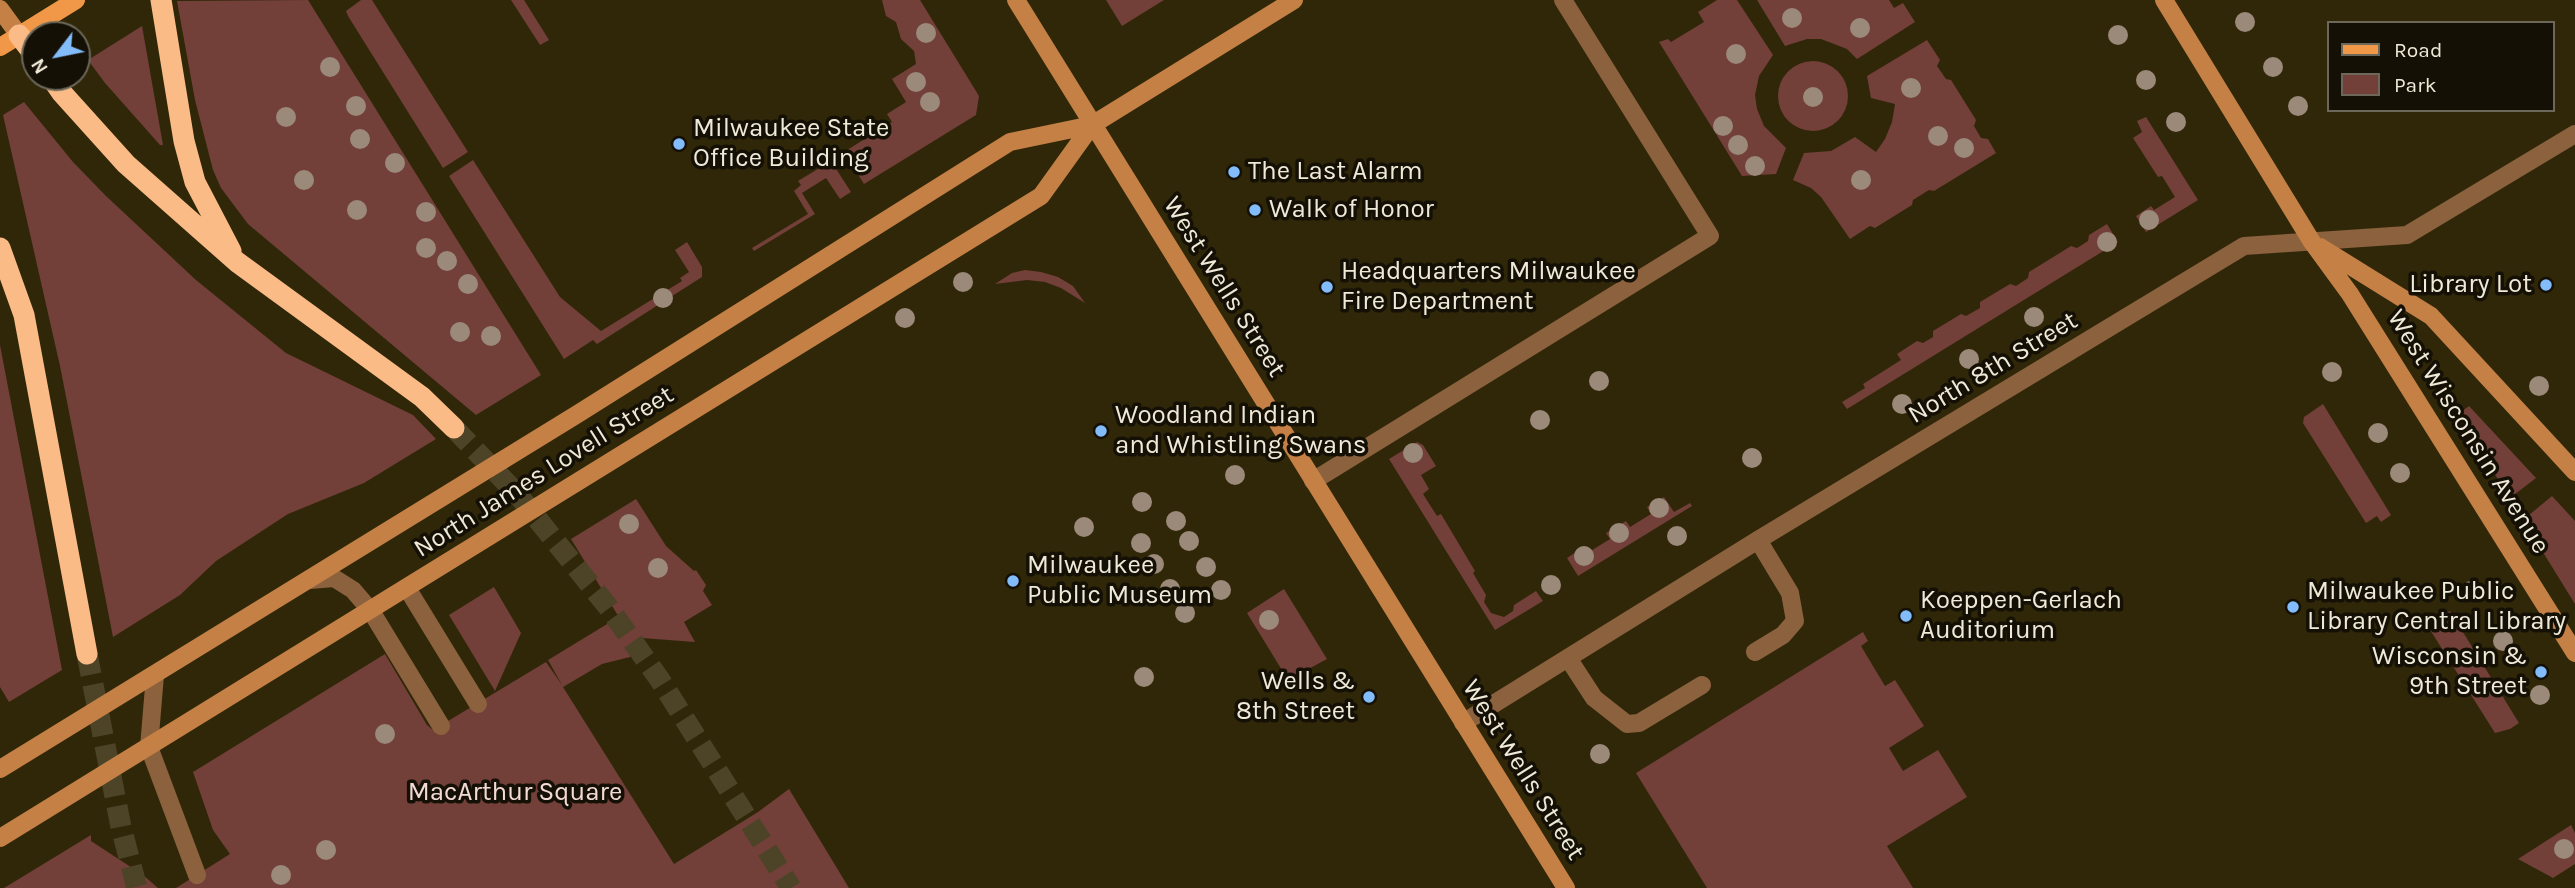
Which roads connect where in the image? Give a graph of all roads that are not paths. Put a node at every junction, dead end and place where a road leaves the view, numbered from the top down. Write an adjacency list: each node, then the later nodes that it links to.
1 (76, 0): 8 (main road)
2 (160, 0): 16 (highway)
3 (1016, 0): 12 (street, West Wells Street)
4 (1294, 0): 12 (street, North James Lovell Street)
5 (1563, 0): 19 (street)
6 (2164, 0): 14 (street, West Wisconsin Avenue)
7 (0, 9): 8 (street)
8 (19, 36): 9 (highway); 10 (main road)
9 (21, 38)
10 (0, 47)
11 (61, 91): 16 (highway)
12 (1093, 125): 19 (street, West Wells Street); 21 (street, North James Lovell Street); 22 (street, North James Lovell Street)
13 (2575, 134): 14 (street, North 8th Street)
14 (2312, 242): 18 (street, West Wisconsin Avenue); 20 (street, North 8th Street); 25 (street, West Wisconsin Avenue)
15 (0, 248): 26 (highway)
16 (237, 262): 17 (highway)
17 (454, 428)
18 (2575, 472)
19 (1313, 481): 31 (street, West Wells Street)
20 (1758, 540): 24 (street); 27 (street, North 8th Street)
21 (310, 580): 23 (street); 28 (street, North James Lovell Street)
22 (407, 588): 23 (street, North James Lovell Street); 30 (street)
23 (371, 611): 32 (street); 33 (street, North James Lovell Street)
24 (1755, 652)
25 (2575, 653)
26 (87, 654)
27 (1568, 658): 29 (street); 31 (street, North 8th Street)
28 (155, 675): 33 (street); 34 (street, North James Lovell Street)
29 (1702, 685)
30 (478, 704)
31 (1463, 723): 37 (street, West Wells Street)
32 (441, 726)
33 (149, 747): 35 (street, North James Lovell Street); 36 (street)
34 (0, 769)
35 (0, 838)
36 (197, 875)
37 (1566, 888)

